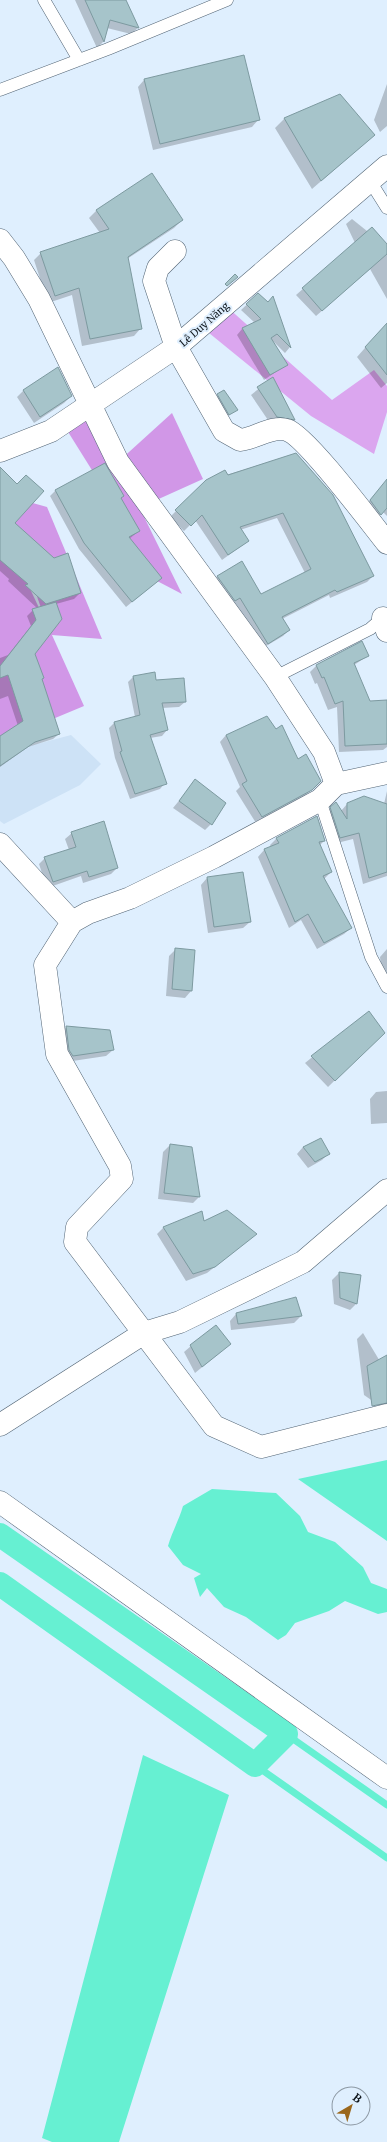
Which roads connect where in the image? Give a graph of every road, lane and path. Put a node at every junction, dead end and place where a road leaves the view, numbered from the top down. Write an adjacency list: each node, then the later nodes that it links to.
1 (44, 0): 3 (lane)
2 (227, 0): 3 (lane)
3 (78, 60): 4 (lane)
4 (0, 90)
5 (387, 166): 6 (street, Lê Duy Năng)
6 (370, 181): 7 (lane); 10 (street, Lê Duy Năng)
7 (387, 208)
8 (0, 240): 11 (street)
9 (175, 250): 10 (street)
10 (176, 348): 11 (street, Lê Duy Năng); 13 (street)
11 (91, 405): 12 (street, Lê Duy Năng); 15 (street)
12 (0, 451)
13 (387, 543)
14 (386, 621): 15 (lane)
15 (275, 677): 17 (street)
16 (387, 773): 17 (street)
17 (336, 784): 18 (street)
18 (320, 800): 20 (street); 21 (lane)
19 (0, 844): 20 (street)
20 (72, 922): 23 (street)
21 (387, 987)
22 (387, 1190): 23 (street)
23 (144, 1333): 24 (street); 25 (street)
24 (387, 1414)
25 (0, 1425)
26 (0, 1502): 27 (street)
27 (387, 1778)

